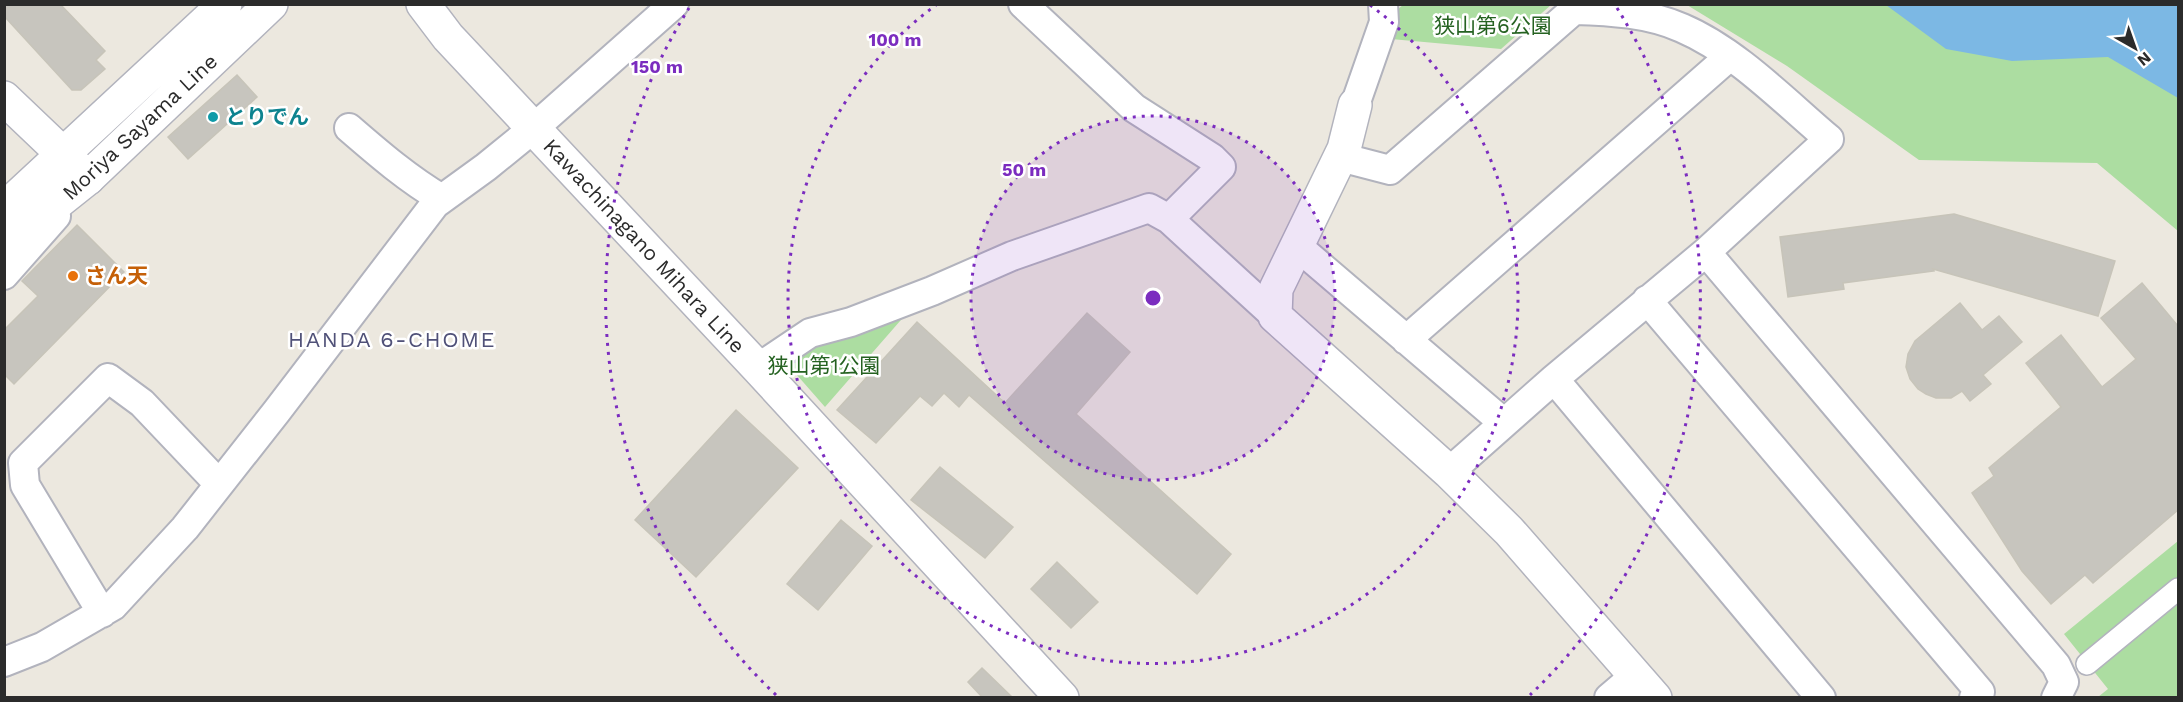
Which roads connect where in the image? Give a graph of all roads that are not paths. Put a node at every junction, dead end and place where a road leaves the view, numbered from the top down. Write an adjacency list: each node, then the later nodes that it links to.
1 (225, 4): 12 (main road, Moriya Sayama Line)
2 (271, 4): 14 (main road, Moriya Sayama Line)
3 (423, 4): 11 (main road, Kawachinagano Mihara Line)
4 (674, 4): 11 (street)
5 (1023, 4): 17 (street)
6 (1383, 4): 9 (street)
7 (1730, 56): 13 (street); 20 (street); 24 (street)
8 (4, 98): 12 (main road)
9 (1355, 105): 13 (main road)
10 (349, 128): 15 (street)
11 (534, 128): 15 (street); 25 (main road, Kawachinagano Mihara Line)
12 (63, 154): 14 (main road); 16 (main road, Moriya Sayama Line)
13 (1340, 158): 19 (main road)
14 (88, 178): 18 (main road, Moriya Sayama Line); 21 (street)
15 (442, 199): 29 (street)
16 (4, 208)
17 (1169, 219): 23 (street); 25 (street)
18 (4, 245)
19 (1297, 246): 23 (main road); 24 (street)
20 (1706, 252): 22 (street); 39 (street)
21 (4, 275)
22 (1647, 300): 26 (street); 38 (street)
23 (1275, 316): 28 (main road)
24 (1406, 340): 27 (street)
25 (758, 368): 35 (main road, Kawachinagano Mihara Line)
26 (1554, 379): 27 (street); 37 (street)
27 (1504, 423): 28 (street)
28 (1449, 472): 34 (main road)
29 (219, 484): 31 (street); 31 (street)
30 (2178, 589): 33 (street)
31 (102, 612): 32 (street)
32 (4, 662)
33 (2087, 664)
34 (1646, 686): 36 (street)
35 (1062, 698)
36 (1609, 698)
37 (1821, 698)
38 (1974, 698)
39 (2056, 698)

